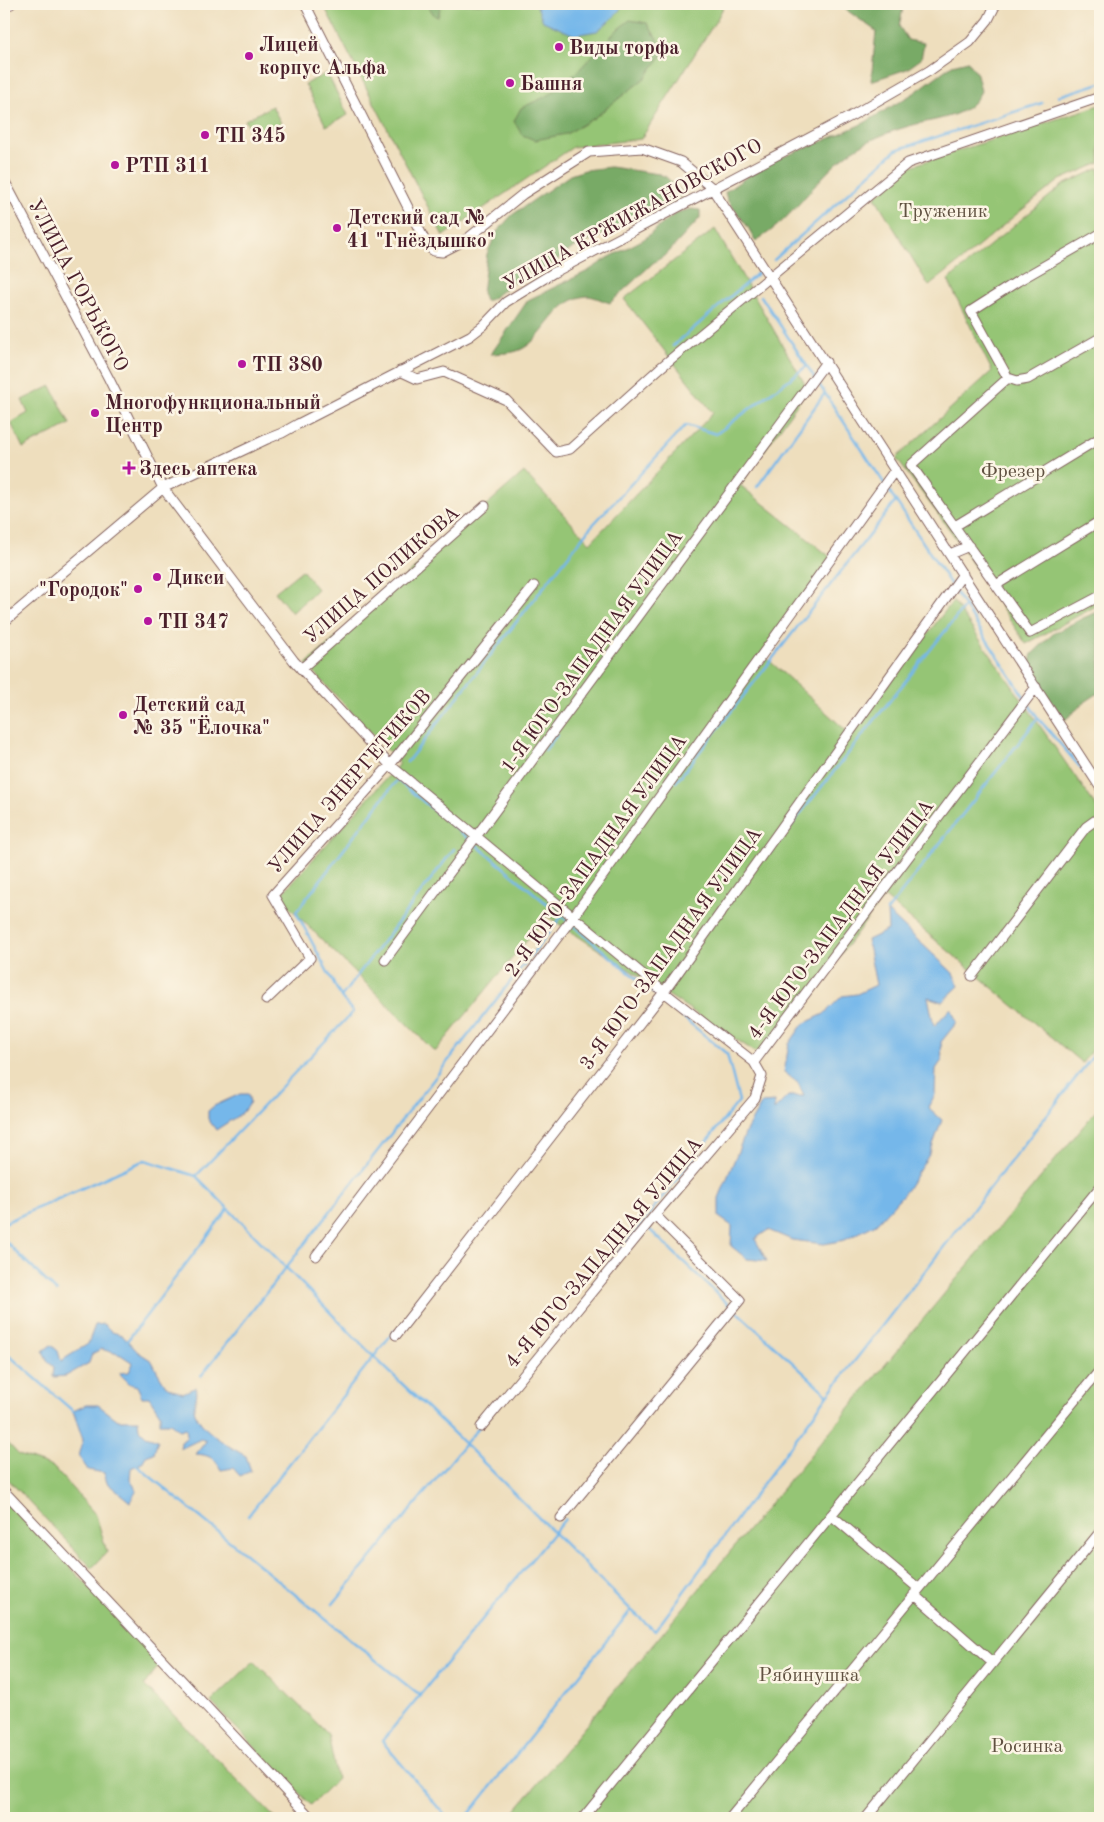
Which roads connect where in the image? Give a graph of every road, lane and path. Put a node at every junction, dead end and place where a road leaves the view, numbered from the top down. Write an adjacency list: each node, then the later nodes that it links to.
1 (11, 4): 4 (street)
2 (304, 4): 7 (street)
3 (996, 4): 7 (street, УЛИЦА КРЖИЖАНОВСКОГО)
4 (4, 8)
5 (1100, 98): 9 (street)
6 (4, 180): 16 (street, УЛИЦА ГОРЬКОГО)
7 (712, 188): 9 (street); 12 (street, УЛИЦА КРЖИЖАНОВСКОГО)
8 (1100, 234): 13 (street)
9 (770, 276): 11 (street); 12 (street)
10 (1100, 338): 13 (street)
11 (826, 362): 15 (street); 32 (street, 1-Я ЮГО-ЗАПАДНАЯ УЛИЦА)
12 (400, 371): 16 (street, УЛИЦА КРЖИЖАНОВСКОГО)
13 (1008, 378): 19 (street)
14 (1100, 438): 19 (street)
15 (895, 470): 21 (street); 33 (street, 2-Я ЮГО-ЗАПАДНАЯ УЛИЦА)
16 (163, 488): 26 (street, УЛИЦА КРЖИЖАНОВСКОГО); 27 (street, УЛИЦА ГОРЬКОГО)
17 (485, 506): 27 (street, УЛИЦА ПОЛИКОВА)
18 (1100, 521): 23 (street)
19 (955, 526): 20 (street)
20 (969, 546): 21 (street); 23 (street)
21 (950, 554): 22 (street)
22 (963, 574): 28 (street); 36 (street, 3-Я ЮГО-ЗАПАДНАЯ УЛИЦА)
23 (996, 585): 25 (street)
24 (534, 586): 29 (street, УЛИЦА ЭНЕРГЕТИКОВ)
25 (1100, 596)
26 (4, 622)
27 (301, 669): 29 (street, УЛИЦА ГОРЬКОГО)
28 (1036, 687): 30 (street); 38 (street, 4-Я ЮГО-ЗАПАДНАЯ УЛИЦА)
29 (390, 765): 32 (street, УЛИЦА ГОРЬКОГО); 37 (street, УЛИЦА ЭНЕРГЕТИКОВ)
30 (1100, 787)
31 (1100, 817): 35 (street)
32 (476, 838): 33 (street, УЛИЦА ГОРЬКОГО); 34 (street, 1-Я ЮГО-ЗАПАДНАЯ УЛИЦА)
33 (573, 917): 36 (street, УЛИЦА ГОРЬКОГО); 41 (street, 2-Я ЮГО-ЗАПАДНАЯ УЛИЦА)
34 (385, 960)
35 (972, 976)
36 (664, 992): 38 (street, УЛИЦА ГОРЬКОГО); 42 (street, 3-Я ЮГО-ЗАПАДНАЯ УЛИЦА)
37 (266, 1000)
38 (754, 1062): 40 (street, 4-Я ЮГО-ЗАПАДНАЯ УЛИЦА)
39 (1100, 1187): 46 (street)
40 (655, 1215): 44 (street, 4-Я ЮГО-ЗАПАДНАЯ УЛИЦА); 47 (street)
41 (316, 1256)
42 (396, 1335)
43 (1100, 1370): 49 (street)
44 (481, 1427)
45 (4, 1491): 51 (street)
46 (831, 1515): 49 (street); 52 (street)
47 (561, 1518)
48 (1100, 1532): 50 (street)
49 (916, 1591): 50 (street); 53 (street)
50 (994, 1662): 54 (street)
51 (311, 1818)
52 (583, 1818)
53 (730, 1818)
54 (866, 1818)

